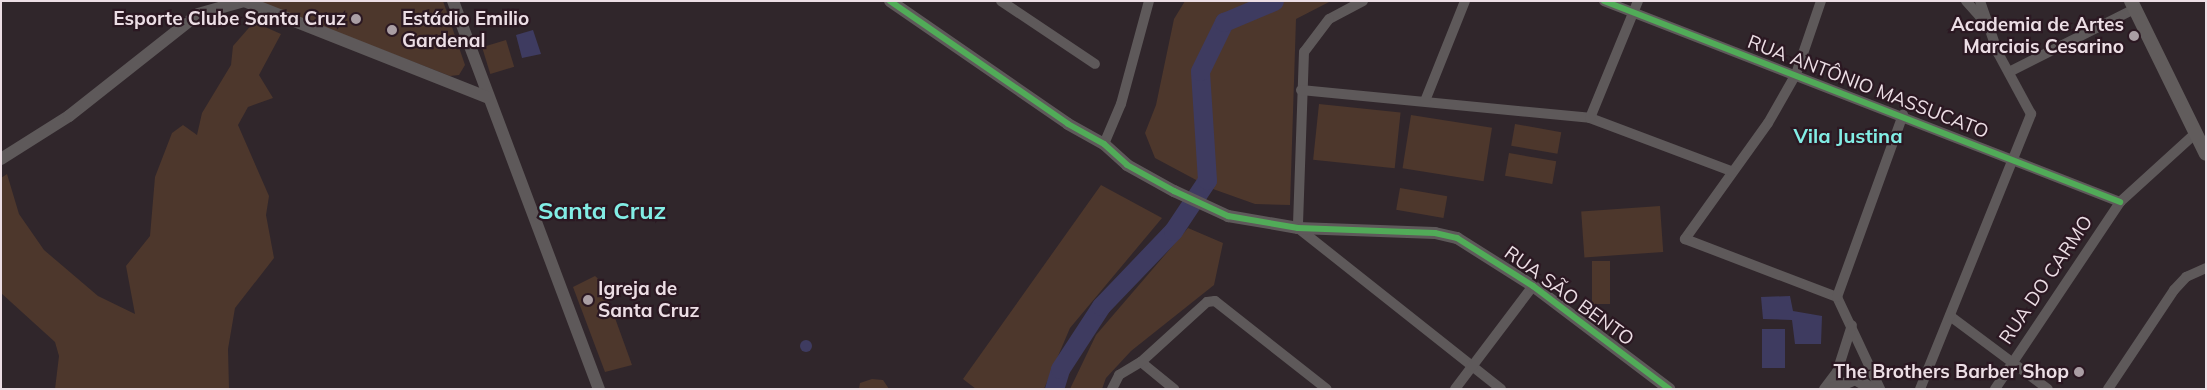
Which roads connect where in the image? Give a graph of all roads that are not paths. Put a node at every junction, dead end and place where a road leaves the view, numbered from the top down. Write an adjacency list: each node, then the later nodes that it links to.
1 (244, 1): 20 (street); 27 (street)
2 (452, 1): 20 (street)
3 (890, 1): 25 (street, RUA SÃO BENTO)
4 (1001, 1): 16 (street)
5 (1149, 1): 25 (street)
6 (1363, 1): 19 (street)
7 (1465, 1): 21 (street)
8 (1604, 1): 14 (street, RUA ANTÔNIO MASSUCATO)
9 (1638, 1): 14 (street)
10 (1821, 1): 18 (street)
11 (1966, 1): 15 (street)
12 (1980, 1): 15 (street)
13 (2133, 5): 17 (street); 24 (main road)
14 (1634, 13): 18 (street, RUA ANTÔNIO MASSUCATO); 23 (street)
15 (1984, 20): 17 (street)
16 (1095, 64)
17 (2008, 72): 28 (street)
18 (1796, 74): 22 (street, RUA ANTÔNIO MASSUCATO); 29 (street)
19 (1301, 90): 21 (street); 31 (street)
20 (487, 97): 40 (street)
21 (1425, 101): 23 (street)
22 (1903, 115): 28 (street, RUA ANTÔNIO MASSUCATO); 34 (street)
23 (1590, 118): 29 (street)
24 (2197, 132): 26 (main road); 30 (street, RUA DO CARMO)
25 (1104, 144): 31 (street, RUA SÃO BENTO)
26 (2206, 154)
27 (1, 159)
28 (2011, 160): 30 (street, RUA ANTÔNIO MASSUCATO); 35 (street)
29 (1731, 171): 34 (street)
30 (2120, 202): 38 (street, RUA DO CARMO)
31 (1298, 228): 33 (street, RUA SÃO BENTO); 39 (street)
32 (2206, 268): 54 (street)
33 (1533, 286): 39 (street); 46 (street, RUA SÃO BENTO)
34 (1837, 297): 36 (street)
35 (1950, 316): 38 (street); 51 (street)
36 (1852, 324): 47 (street); 50 (street)
37 (1141, 362): 41 (street); 42 (street); 43 (street)
38 (2012, 363): 52 (street, RUA DO CARMO); 53 (street)
39 (1472, 366): 44 (street); 45 (street)
40 (599, 389)
41 (1112, 389)
42 (1174, 389)
43 (1327, 389)
44 (1454, 389)
45 (1501, 389)
46 (1669, 389)
47 (1824, 389)
48 (1832, 389): 49 (street)
49 (1872, 389)
50 (1880, 389)
51 (1920, 389)
52 (1995, 389)
53 (2048, 389)
54 (2108, 389)

